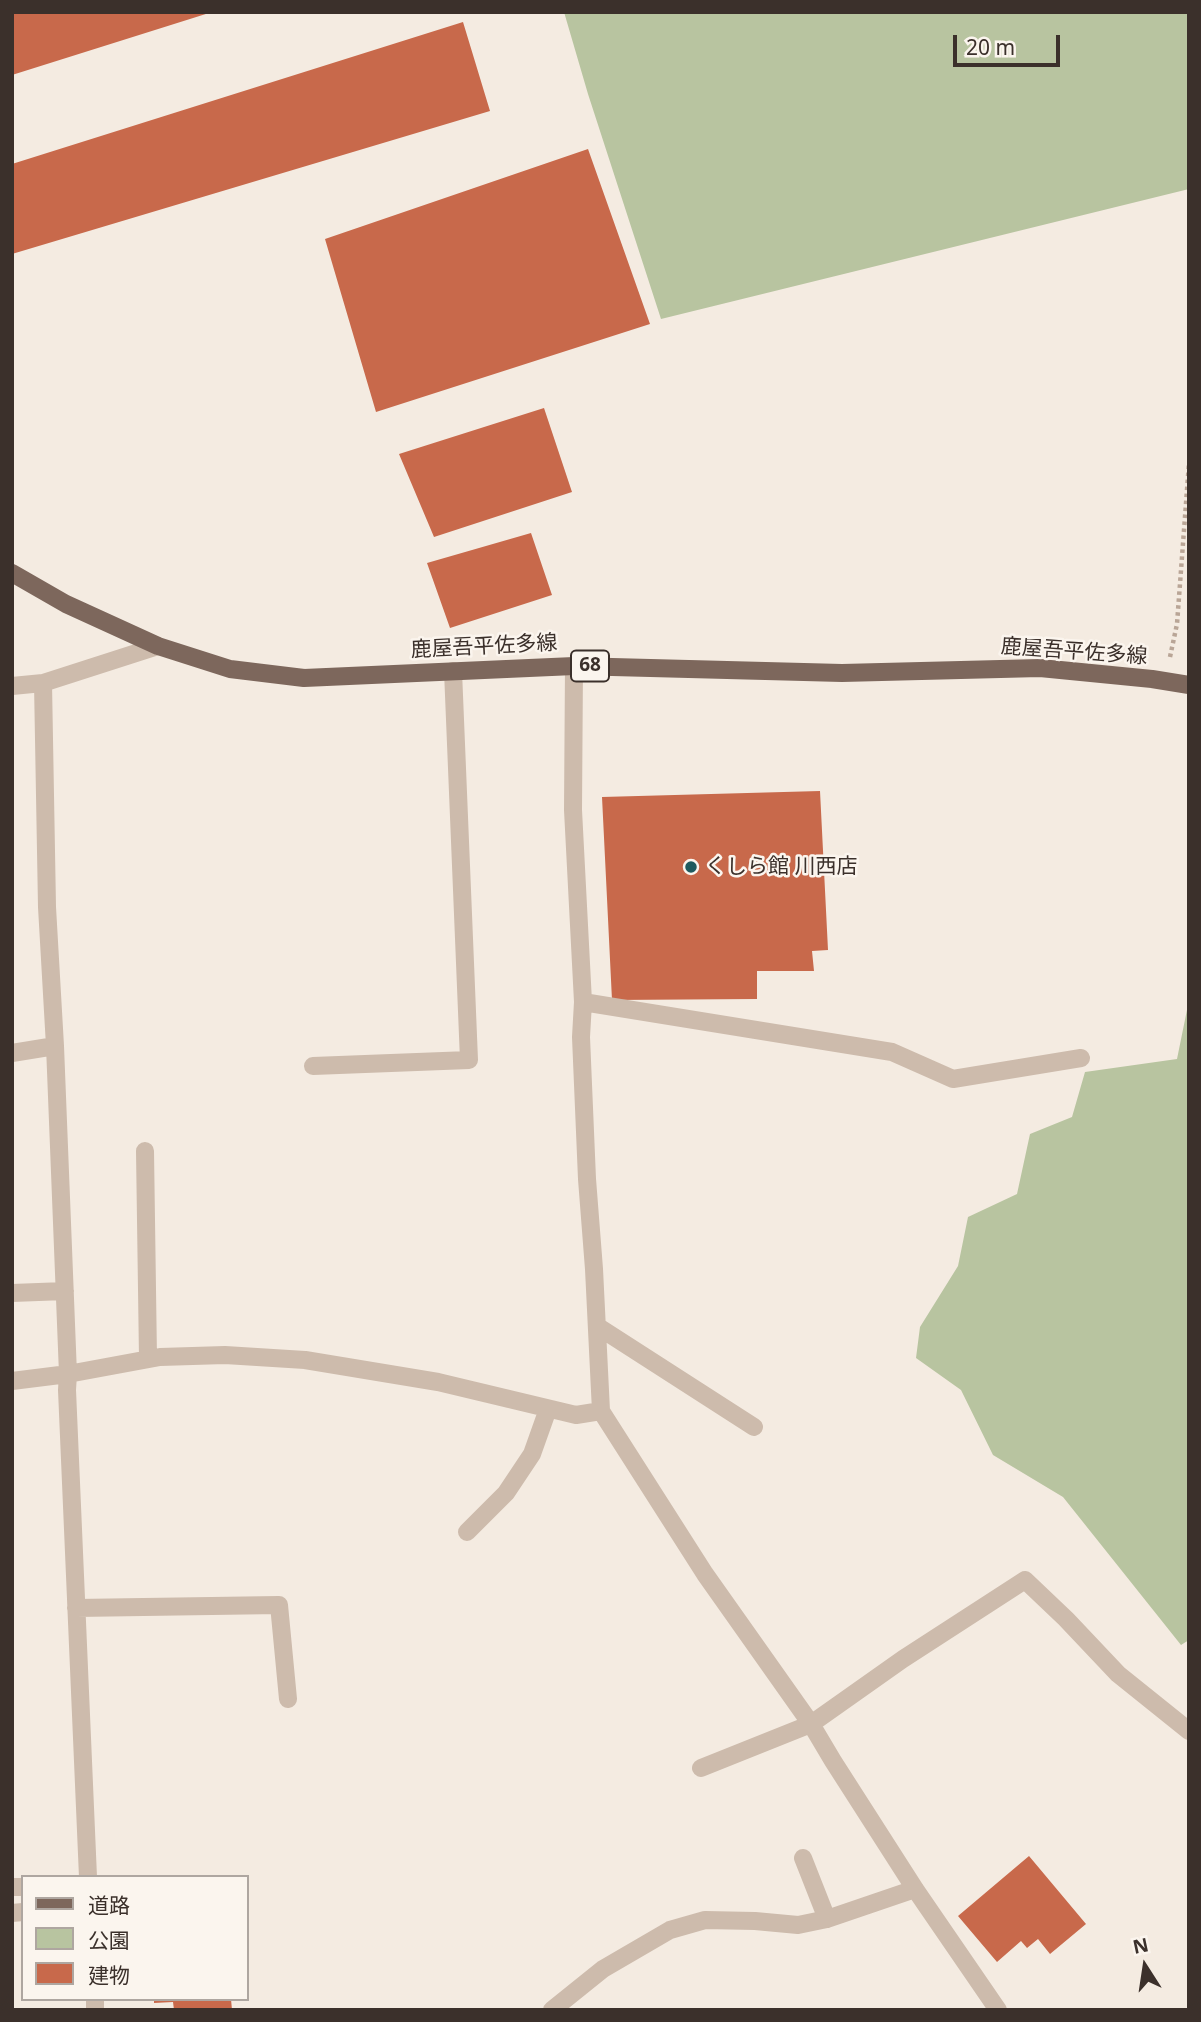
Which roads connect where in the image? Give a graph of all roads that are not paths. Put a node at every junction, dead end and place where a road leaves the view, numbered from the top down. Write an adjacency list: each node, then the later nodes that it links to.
1 (12, 573): 2 (main road, 鹿屋吾平佐多線 / 68)
2 (158, 646): 4 (main road, 鹿屋吾平佐多線 / 68); 5 (street)
3 (574, 666): 4 (main road, 鹿屋吾平佐多線 / 68); 7 (main road, 鹿屋吾平佐多線 / 68); 8 (street)
4 (453, 671): 12 (street)
5 (43, 683): 6 (street); 9 (street)
6 (12, 685)
7 (1189, 685)
8 (583, 1002): 11 (street); 16 (street)
9 (55, 1046): 10 (street); 14 (street)
10 (12, 1053)
11 (1081, 1058)
12 (313, 1066)
13 (145, 1150): 17 (street)
14 (65, 1291): 15 (street); 18 (street)
15 (12, 1293)
16 (597, 1326): 21 (street); 22 (street)
17 (148, 1359): 18 (street); 20 (street)
18 (68, 1374): 19 (street); 24 (street)
19 (12, 1381)
20 (548, 1409): 21 (street); 23 (street)
21 (601, 1411): 26 (street)
22 (754, 1427)
23 (467, 1532)
24 (76, 1608): 25 (street); 30 (street)
25 (288, 1699)
26 (811, 1724): 27 (street); 28 (street); 31 (street)
27 (1189, 1731)
28 (701, 1768)
29 (803, 1858): 32 (street)
30 (88, 1875)
31 (915, 1889): 32 (street); 34 (street)
32 (827, 1919): 33 (street)
33 (552, 2010)
34 (998, 2010)

